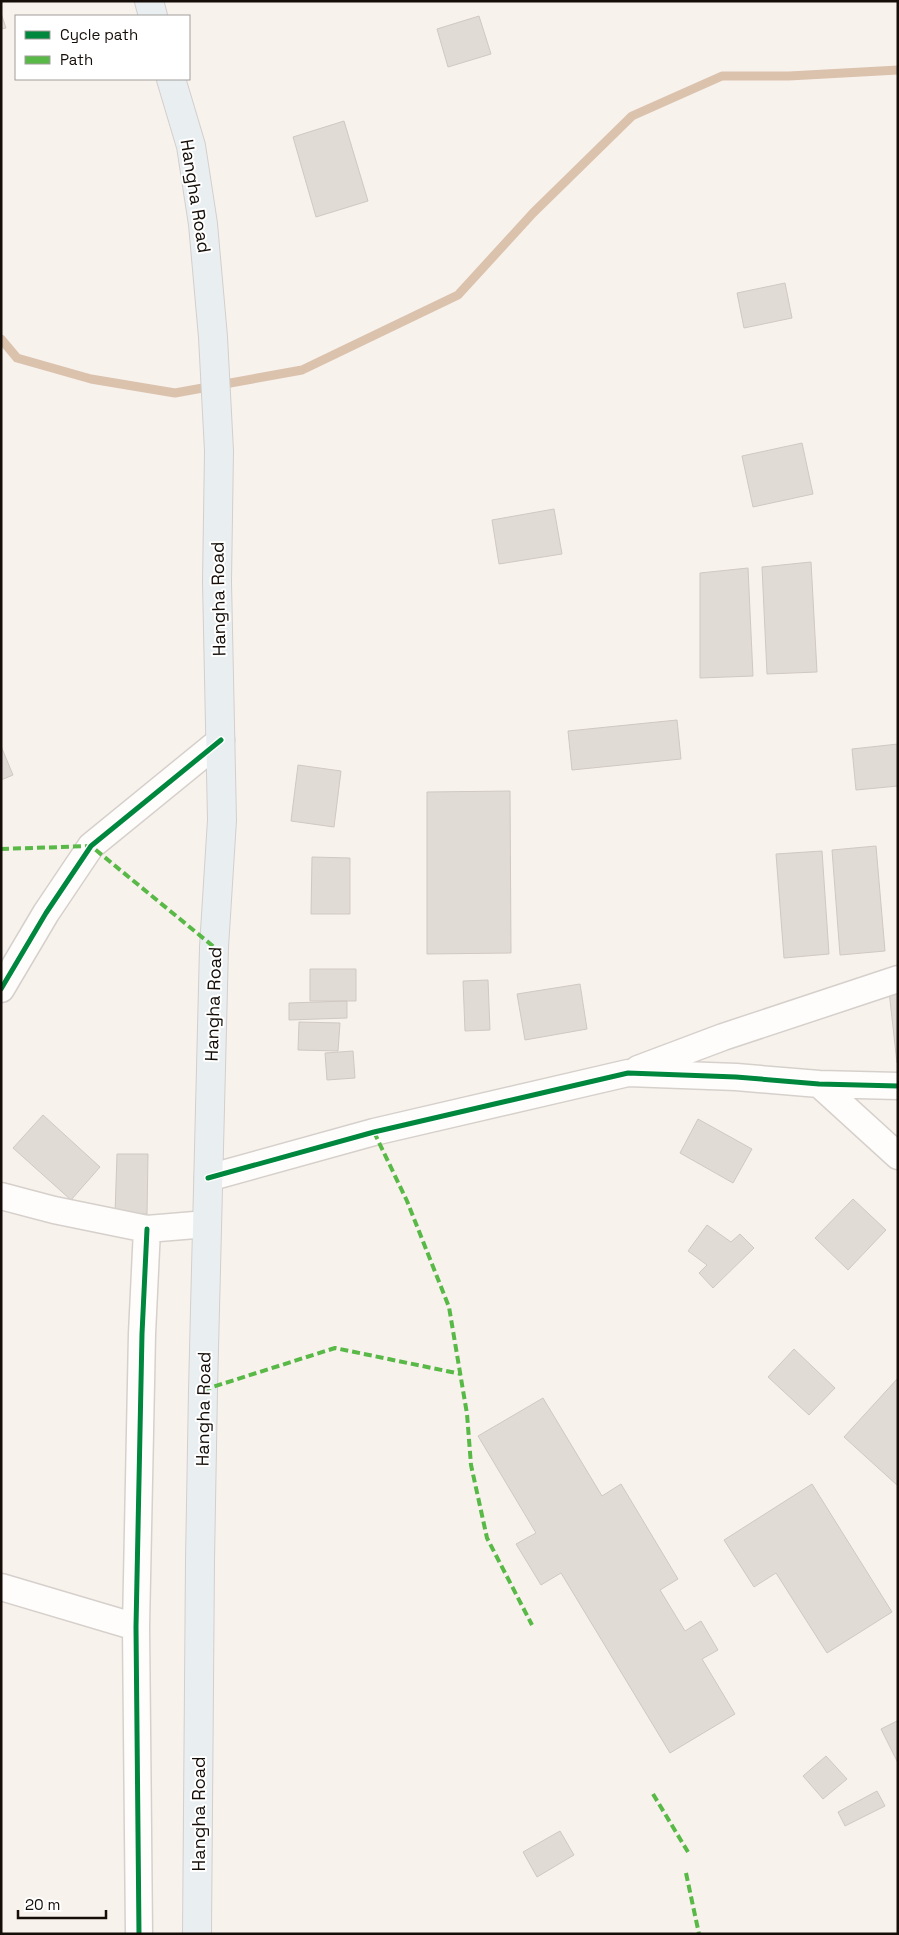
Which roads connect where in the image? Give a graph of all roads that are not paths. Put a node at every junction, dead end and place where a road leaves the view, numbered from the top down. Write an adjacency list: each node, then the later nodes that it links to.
1 (149, 1): 2 (highway)
2 (153, 15)
3 (171, 80): 4 (highway, Hangha Road)
4 (220, 740): 6 (street); 11 (highway, Hangha Road)
5 (898, 979): 7 (street)
6 (1, 989)
7 (628, 1073): 8 (street); 11 (street)
8 (819, 1084): 9 (street); 10 (street)
9 (898, 1086)
10 (898, 1156)
11 (208, 1178): 13 (highway, Hangha Road)
12 (1, 1196): 14 (street)
13 (207, 1224): 14 (street); 18 (highway, Hangha Road)
14 (147, 1228): 16 (street)
15 (1, 1587): 16 (street)
16 (136, 1627): 17 (street)
17 (139, 1934)
18 (198, 1934)

